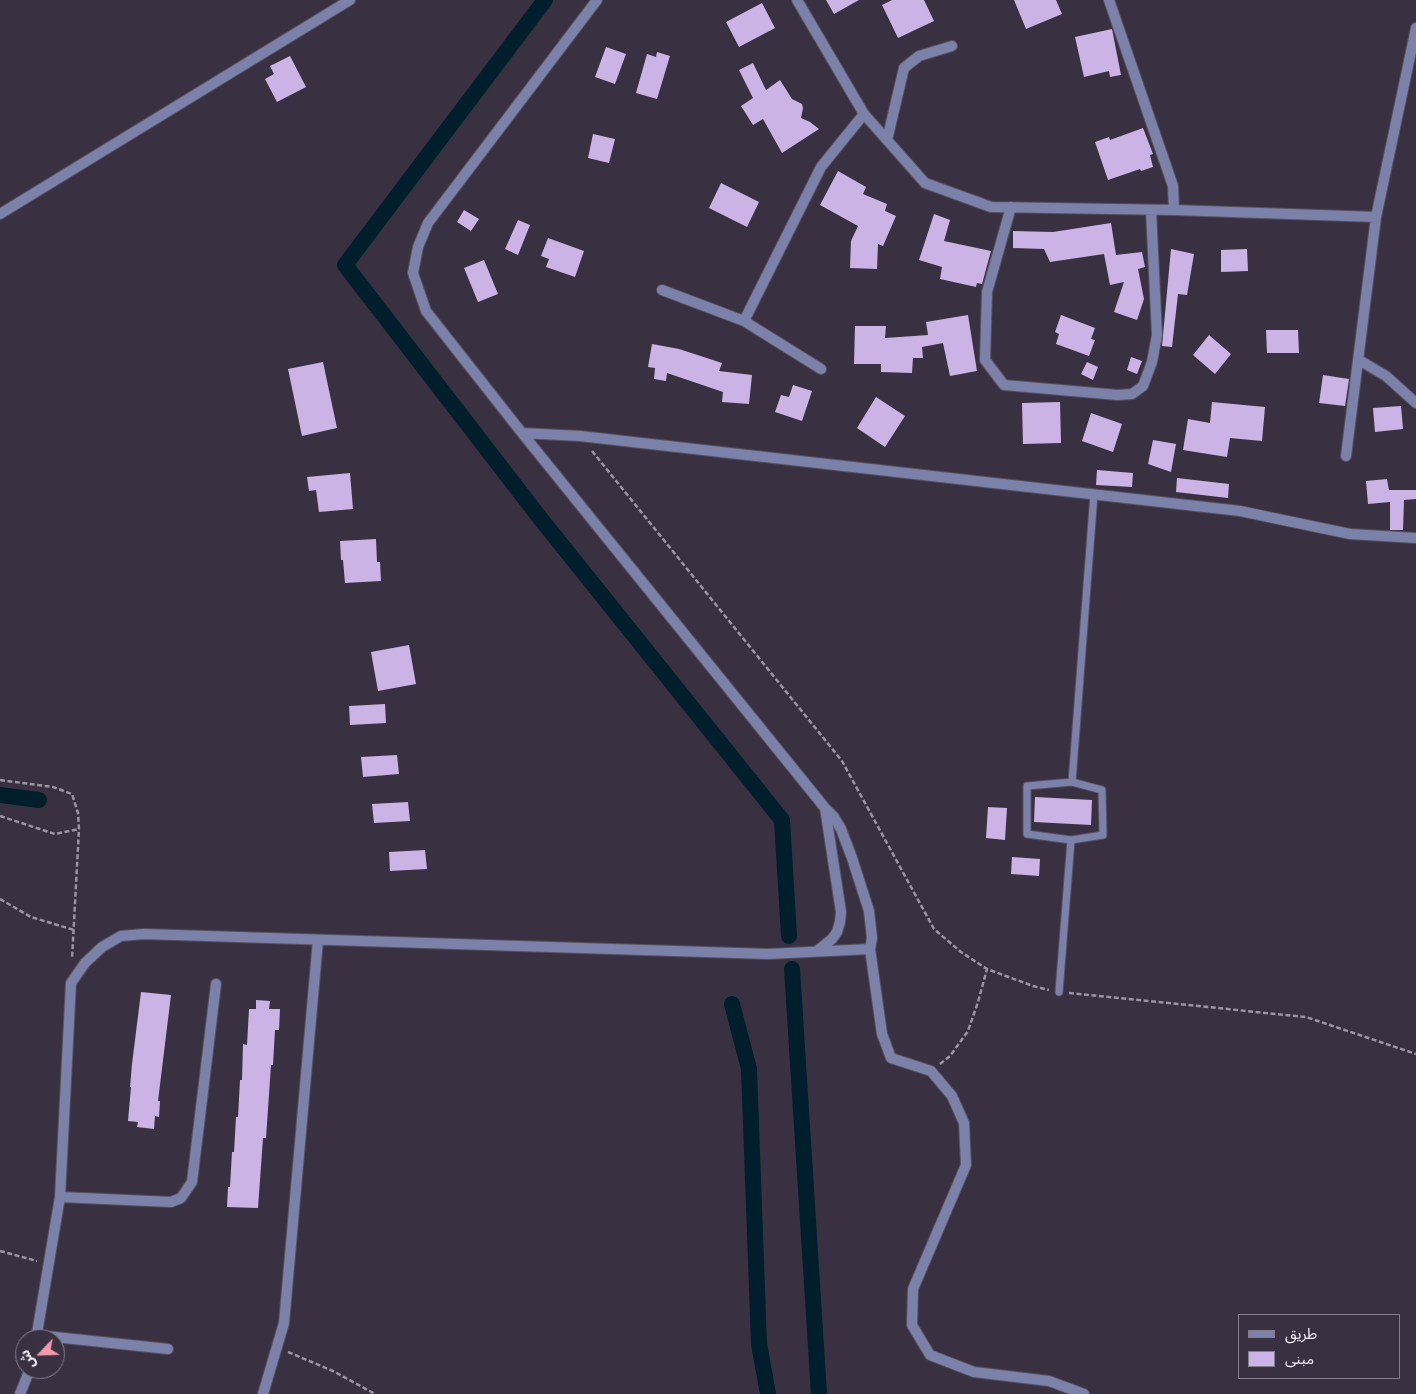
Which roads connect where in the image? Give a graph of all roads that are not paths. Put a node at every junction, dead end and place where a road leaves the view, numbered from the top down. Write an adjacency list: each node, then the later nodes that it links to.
1 (350, 0): 12 (street)
2 (596, 0): 19 (street)
3 (797, 0): 7 (street)
4 (1109, 0): 11 (street)
5 (1416, 28): 13 (street)
6 (952, 46): 8 (street)
7 (864, 114): 8 (street); 15 (street)
8 (887, 140): 9 (street)
9 (1011, 207): 10 (street); 10 (street)
10 (1151, 210): 11 (street)
11 (1174, 210): 13 (street)
12 (0, 214)
13 (1376, 217): 16 (street)
14 (662, 290): 15 (street)
15 (744, 321): 17 (street)
16 (1358, 360): 18 (street); 20 (street)
17 (821, 369)
18 (1416, 403)
19 (522, 433): 21 (street); 24 (street)
20 (1346, 456)
21 (1094, 494): 22 (street); 23 (lane)
22 (1416, 538)
23 (1072, 782): 25 (lane); 25 (lane)
24 (825, 808): 27 (street); 28 (street)
25 (1071, 840): 30 (lane)
26 (318, 940): 28 (street); 31 (street); 37 (street)
27 (870, 948): 28 (street); 38 (street)
28 (817, 951)
29 (216, 984): 31 (street)
30 (1059, 992)
31 (60, 1196): 32 (street)
32 (37, 1329)
33 (65, 1340): 34 (street)
34 (168, 1349)
35 (26, 1379): 36 (street)
36 (20, 1394)
37 (263, 1394)
38 (1084, 1394)

